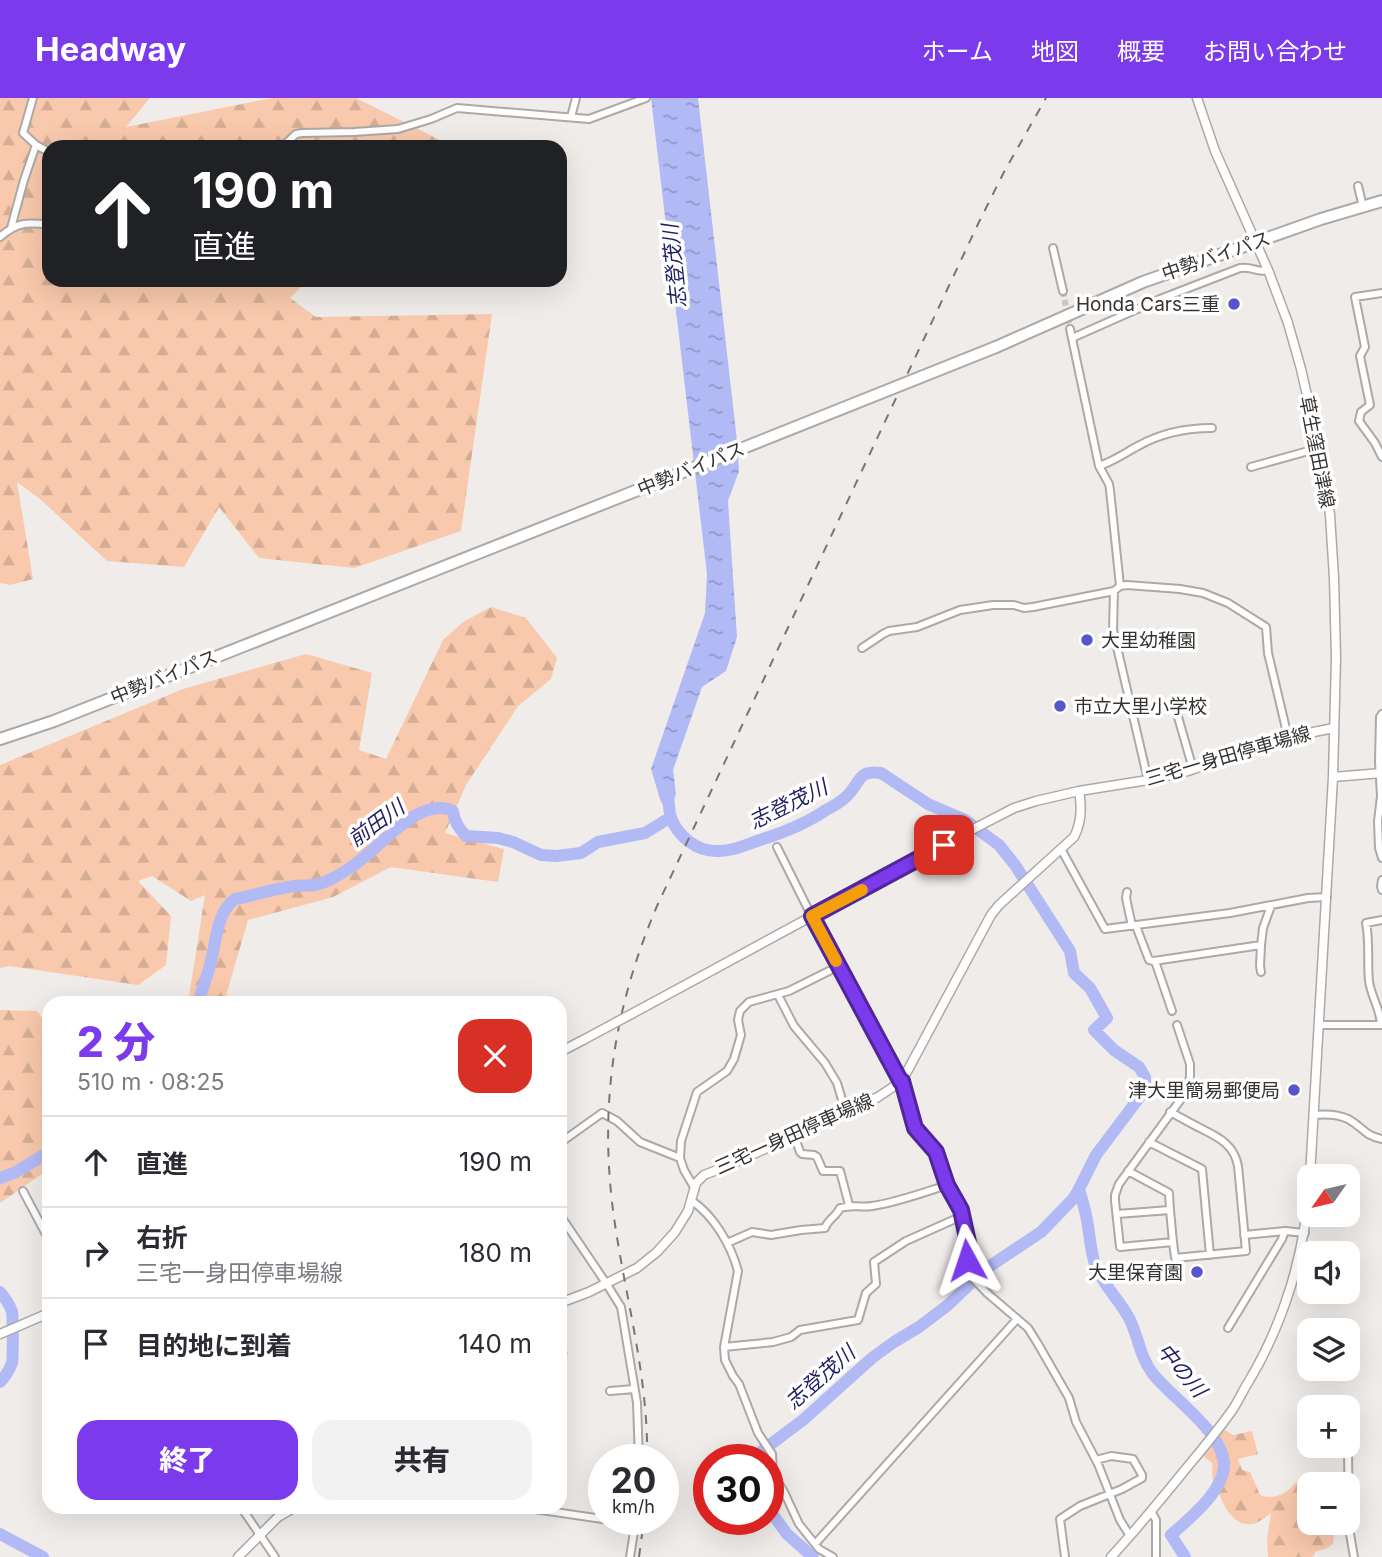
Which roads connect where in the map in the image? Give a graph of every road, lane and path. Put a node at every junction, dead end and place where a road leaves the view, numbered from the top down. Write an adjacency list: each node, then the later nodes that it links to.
1 (33, 98): 6 (street)
2 (576, 98): 5 (street)
3 (644, 98): 5 (street)
4 (1196, 98): 18 (main road, 草生窪田津線)
5 (571, 117): 8 (street)
6 (23, 133): 7 (street); 9 (street)
7 (14, 135)
8 (290, 140)
9 (36, 145): 10 (street); 16 (street)
10 (42, 148)
11 (1358, 186): 13 (street)
12 (1382, 201): 13 (highway); 14 (highway, 中勢バイパス)
13 (1362, 203): 14 (highway)
14 (1321, 219): 18 (highway, 中勢バイパス)
15 (42, 223): 16 (street)
16 (11, 228): 17 (street)
17 (0, 237)
18 (1255, 243): 20 (main road, 草生窪田津線); 36 (highway, 中勢バイパス, bridge)
19 (1053, 248): 21 (street)
20 (1268, 270): 24 (street); 26 (main road, 草生窪田津線)
21 (1063, 291)
22 (1382, 293): 27 (street)
23 (1070, 329): 24 (street)
24 (1072, 338): 28 (street)
25 (1212, 428): 28 (street)
26 (1319, 448): 29 (street); 34 (main road, 草生窪田津線)
27 (1382, 457)
28 (1099, 466): 30 (street)
29 (1251, 467)
30 (1117, 589): 31 (street); 35 (street); 40 (street)
31 (862, 648)
32 (1382, 714): 38 (street)
33 (1178, 717): 37 (street)
34 (1334, 728): 35 (main road, 三宅一身田停車場線); 39 (main road, 草生窪田津線)
35 (1288, 737): 37 (main road, 三宅一身田停車場線)
36 (0, 738)
37 (1193, 769): 40 (main road, 三宅一身田停車場線)
38 (1381, 773): 39 (main road); 44 (street)
39 (1333, 777): 48 (main road, 草生窪田津線)
40 (1148, 780): 41 (main road, 三宅一身田停車場線)
41 (1079, 791): 43 (main road); 50 (main road, 三宅一身田停車場線)
42 (777, 847): 50 (street)
43 (1061, 849): 52 (street); 62 (main road)
44 (1382, 858)
45 (1382, 880): 46 (street)
46 (1382, 890)
47 (1126, 892): 52 (street)
48 (1327, 897): 49 (street); 60 (main road, 草生窪田津線)
49 (1271, 906): 52 (street); 53 (street)
50 (812, 916): 55 (street); 61 (main road, 三宅一身田停車場線, bridge)
51 (1382, 920): 60 (street)
52 (1134, 926): 54 (street)
53 (1261, 945): 54 (street); 56 (street)
54 (1154, 961): 58 (street)
55 (839, 966): 57 (street); 62 (street)
56 (1261, 972)
57 (778, 995): 63 (street); 70 (street)
58 (1172, 1011)
59 (1177, 1025): 64 (street)
60 (1318, 1025): 65 (main road, 草生窪田津線)
61 (567, 1048)
62 (901, 1082): 66 (main road, 三宅一身田停車場線); 73 (street)
63 (844, 1103)
64 (1170, 1112): 69 (street); 86 (street)
65 (1313, 1115): 68 (street); 71 (main road, 草生窪田津線)
66 (794, 1135): 74 (main road, 三宅一身田停車場線); 77 (street)
67 (567, 1138): 70 (street)
68 (1382, 1139)
69 (1149, 1142): 72 (street); 89 (street)
70 (680, 1158): 74 (street)
71 (1311, 1164)
72 (1128, 1171): 78 (street); 79 (street)
73 (947, 1185): 77 (street); 80 (street)
74 (695, 1189): 76 (main road, 三宅一身田停車場線)
75 (23, 1191): 82 (street)
76 (692, 1201): 88 (street); 90 (main road, 三宅一身田停車場線)
77 (849, 1205): 88 (street)
78 (1170, 1210): 79 (street); 87 (street)
79 (1117, 1214): 87 (street)
80 (962, 1216): 93 (street); 96 (street)
81 (567, 1225): 90 (street)
82 (42, 1227)
83 (1306, 1227): 85 (main road)
84 (1285, 1231): 85 (street); 86 (street); 94 (street)
85 (1305, 1233): 103 (main road)
86 (1244, 1235): 89 (street)
87 (1173, 1242): 89 (street)
88 (727, 1243): 96 (street)
89 (1210, 1255)
90 (606, 1283): 91 (main road, 三宅一身田停車場線); 97 (street)
91 (567, 1301)
92 (42, 1316): 95 (main road)
93 (1017, 1319): 101 (street); 111 (street)
94 (1228, 1328)
95 (0, 1334)
96 (724, 1347): 111 (street)
97 (634, 1389): 98 (street); 99 (street)
98 (610, 1391)
99 (638, 1444)
100 (1348, 1458): 119 (street)
101 (1096, 1460): 102 (street); 102 (street)
102 (1110, 1493): 110 (street); 116 (street)
103 (1151, 1511): 110 (main road); 118 (street)
104 (567, 1513): 107 (street)
105 (245, 1514): 108 (street)
106 (282, 1514): 108 (main road)
107 (588, 1516)
108 (260, 1535): 112 (main road); 113 (street)
109 (634, 1535): 114 (street)
110 (1130, 1536): 117 (main road)
111 (815, 1544): 115 (street)
112 (238, 1557)
113 (275, 1557)
114 (630, 1557)
115 (833, 1557)
116 (1065, 1557)
117 (1111, 1557)
118 (1156, 1557)
119 (1354, 1557)

